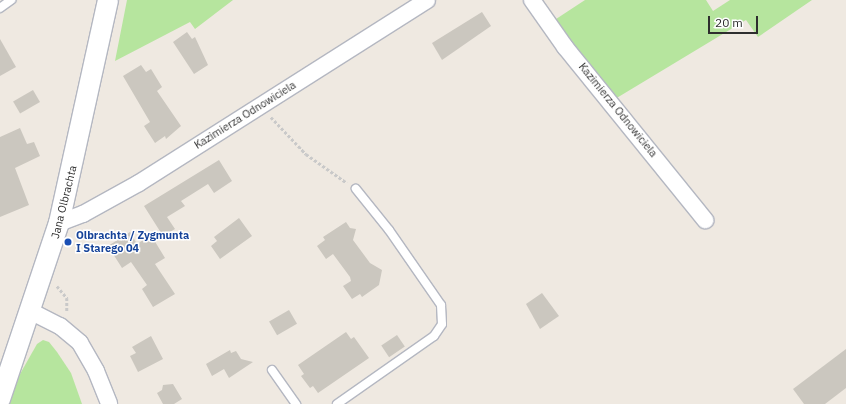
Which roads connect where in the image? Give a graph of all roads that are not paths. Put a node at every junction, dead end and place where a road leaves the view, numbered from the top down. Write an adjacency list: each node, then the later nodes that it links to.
1 (11, 0): 5 (lane)
2 (108, 0): 8 (street, Jana Olbrachta)
3 (427, 0): 8 (street, Kazimierza Odnowiciela)
4 (532, 0): 7 (street, Kazimierza Odnowiciela)
5 (0, 8)
6 (356, 189): 14 (lane)
7 (705, 220)
8 (59, 223): 9 (street, Jana Olbrachta)
9 (30, 311): 11 (street, Jana Olbrachta); 12 (street)
10 (272, 370): 13 (lane)
11 (0, 399)
12 (109, 404)
13 (296, 404)
14 (337, 404)

